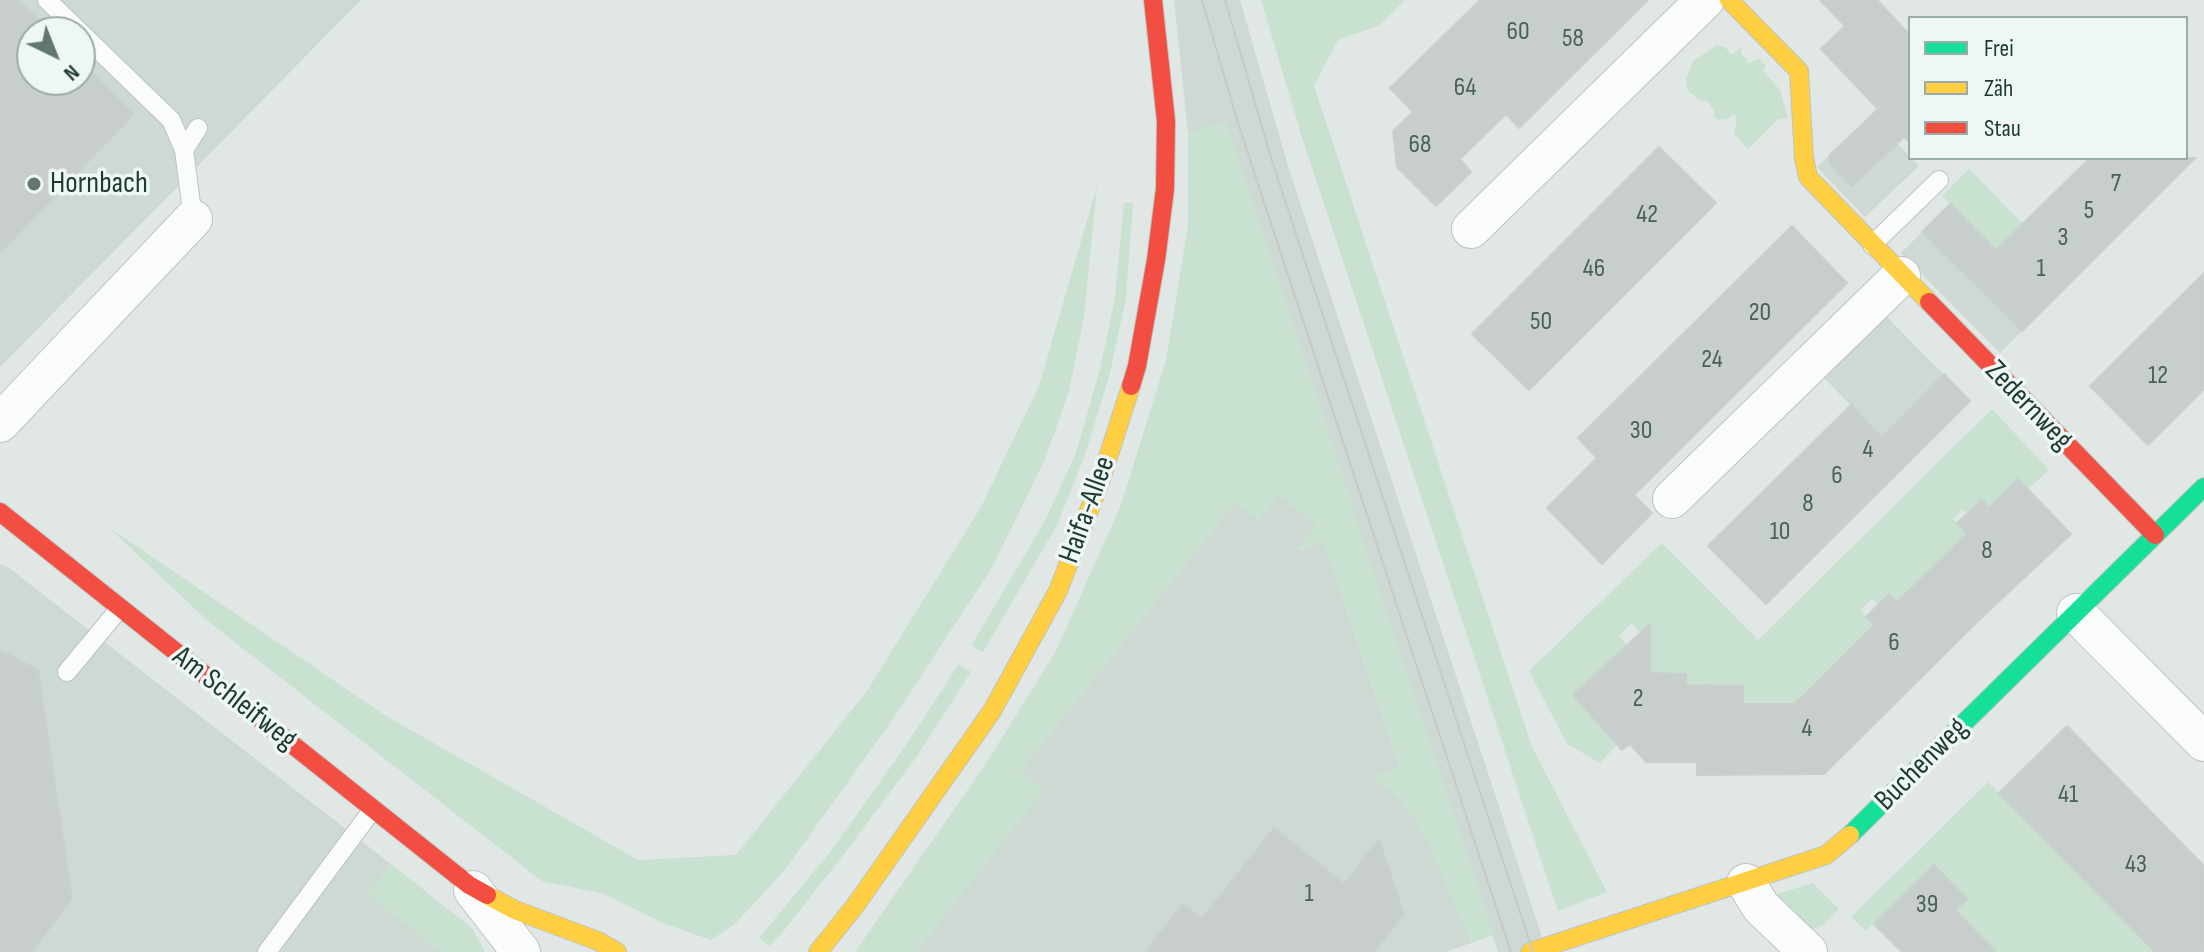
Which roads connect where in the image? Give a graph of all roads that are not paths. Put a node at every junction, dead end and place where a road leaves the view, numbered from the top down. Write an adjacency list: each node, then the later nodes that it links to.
1 (47, 0): 6 (lane)
2 (1153, 0): 28 (street, Haifa-Allee)
3 (1705, 0): 9 (street)
4 (1729, 0): 10 (street, Zedernweg)
5 (198, 128): 6 (lane)
6 (184, 150): 8 (lane)
7 (1939, 180): 10 (lane)
8 (193, 219): 12 (street)
9 (1471, 229)
10 (1872, 245): 11 (street, Zedernweg)
11 (1901, 276): 14 (street); 16 (street, Zedernweg)
12 (0, 423)
13 (2204, 487): 16 (street, Buchenweg)
14 (1672, 499)
15 (0, 512): 17 (street, Am Schleifweg)
16 (2155, 535): 18 (street, Buchenweg)
17 (120, 608): 19 (lane); 21 (street, Am Schleifweg)
18 (2076, 613): 20 (street); 22 (street, Buchenweg)
19 (67, 672)
20 (2204, 742)
21 (373, 809): 23 (street, Am Schleifweg); 25 (lane)
22 (1746, 883): 24 (street); 29 (street, Buchenweg)
23 (469, 885): 26 (street, Am Schleifweg); 27 (street, Am Schleifweg)
24 (1792, 947)
25 (267, 952)
26 (521, 952)
27 (617, 952)
28 (818, 952)
29 (1530, 952)

